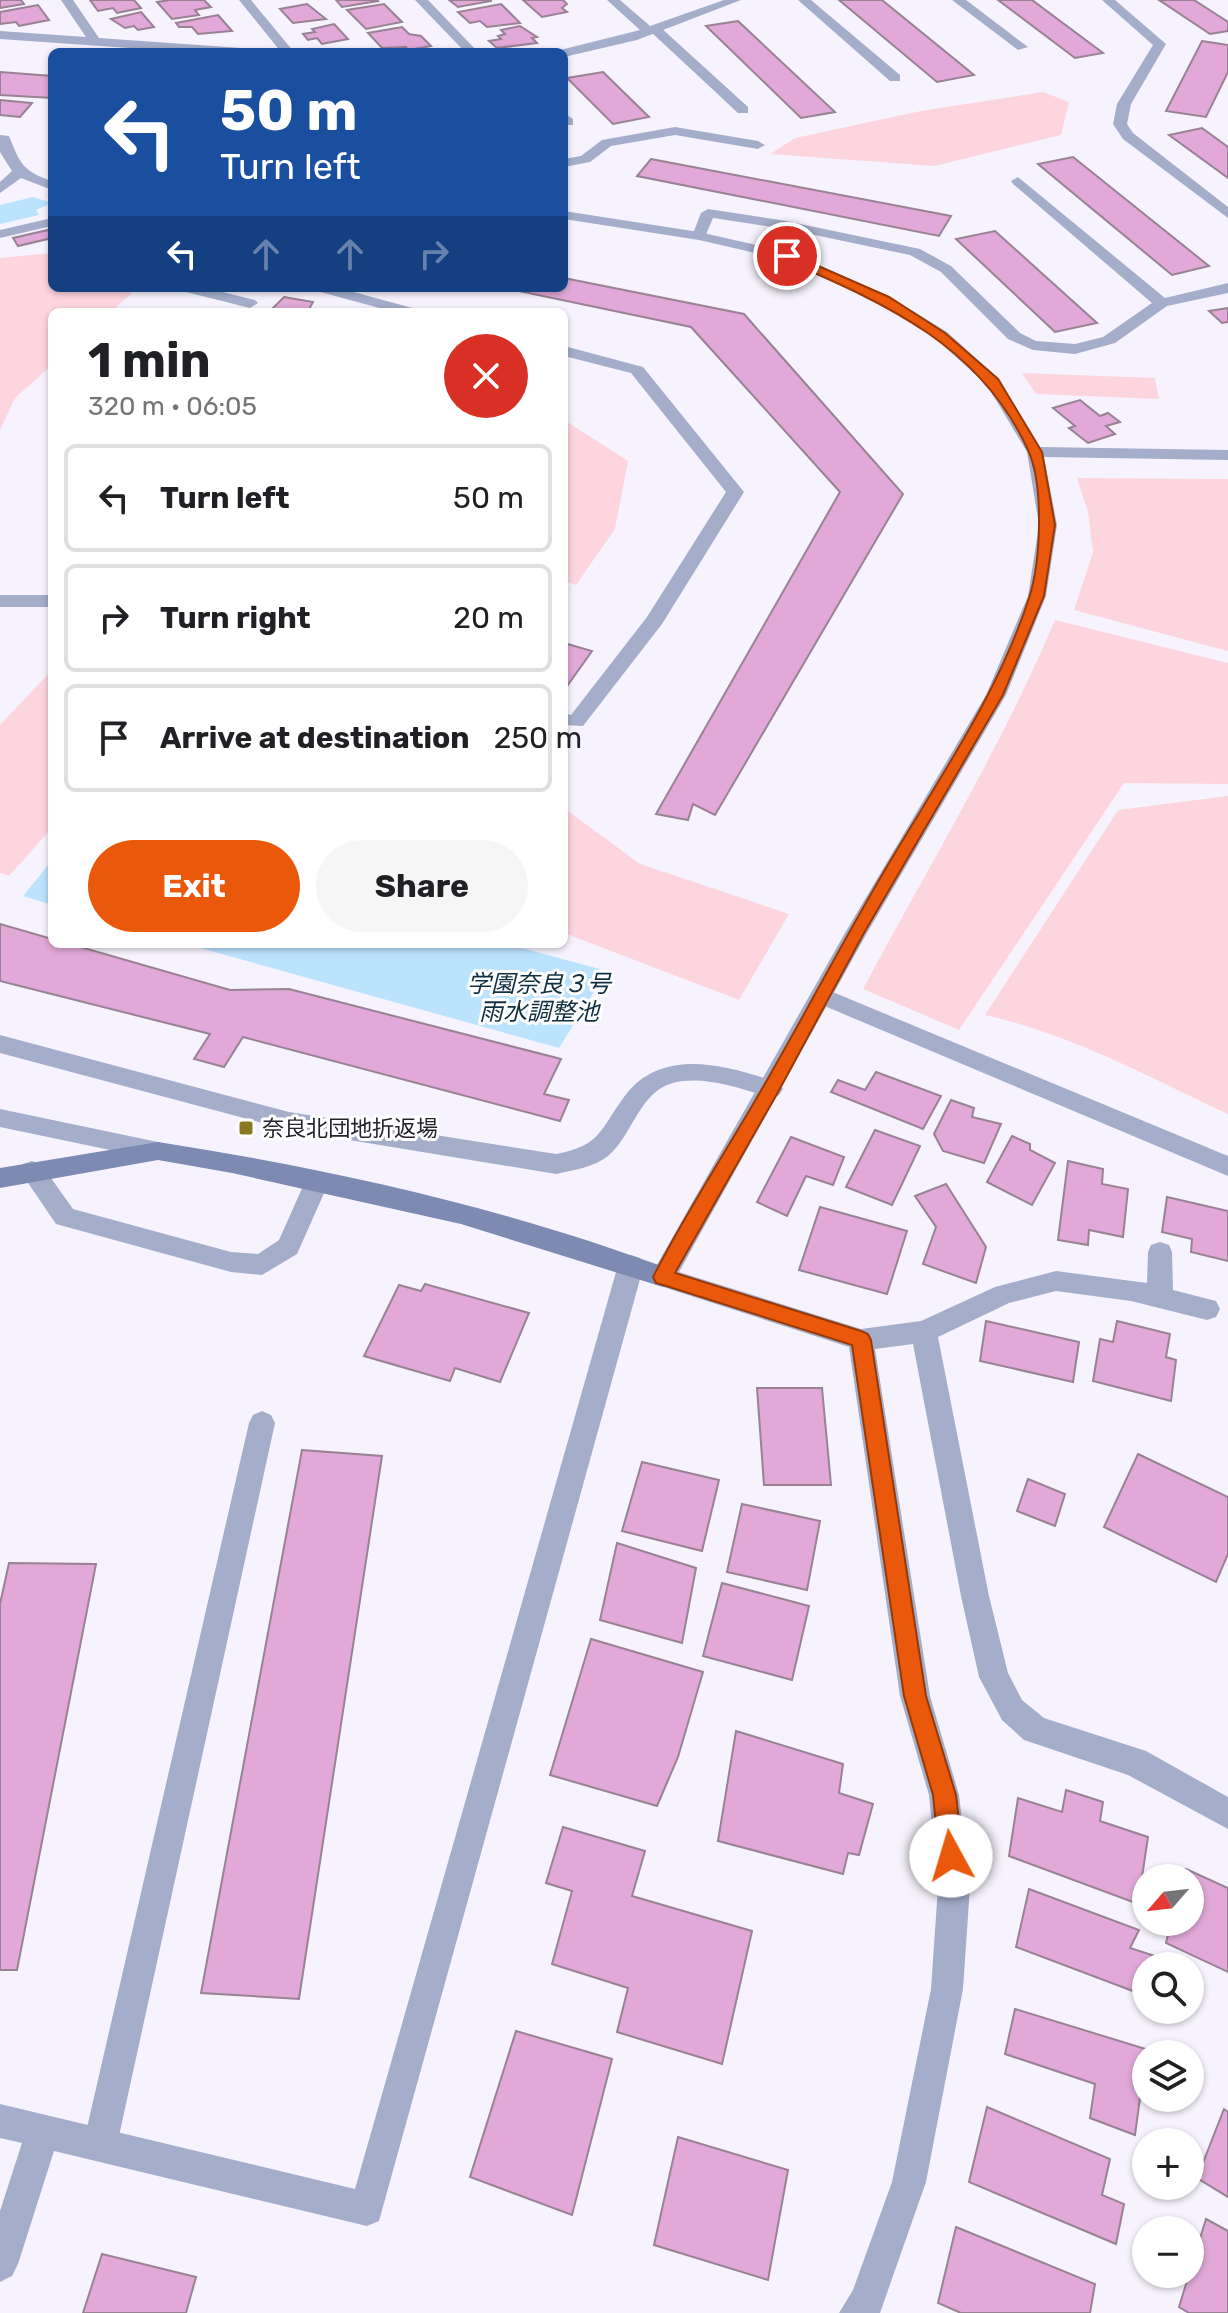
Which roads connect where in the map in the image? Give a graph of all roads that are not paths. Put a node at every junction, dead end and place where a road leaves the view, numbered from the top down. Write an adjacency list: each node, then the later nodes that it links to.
1 (67, 0): 11 (street)
2 (245, 0): 14 (street)
3 (421, 0): 15 (street)
4 (613, 0): 9 (street)
5 (735, 0): 9 (street)
6 (804, 0): 17 (street)
7 (958, 0): 12 (street)
8 (1108, 0): 26 (street)
9 (652, 30): 16 (street); 18 (street)
10 (0, 35): 11 (street)
11 (95, 41): 13 (street)
12 (1022, 47)
13 (138, 48)
14 (285, 48)
15 (468, 48)
16 (568, 52)
17 (895, 78)
18 (743, 110)
19 (0, 139): 22 (street)
20 (758, 145): 21 (street)
21 (568, 162)
22 (20, 172): 24 (street); 25 (street)
23 (1018, 181): 35 (street)
24 (48, 184)
25 (0, 189)
26 (1228, 214)
27 (568, 216): 30 (street)
28 (48, 223): 29 (street)
29 (0, 234)
30 (699, 236): 35 (street); 38 (street)
31 (1228, 288): 35 (street)
32 (204, 292): 34 (street)
33 (337, 292): 36 (street)
34 (250, 303)
35 (1162, 303)
36 (396, 308)
37 (568, 352): 42 (street)
38 (1035, 452): 39 (street); 43 (street)
39 (1228, 455)
40 (0, 601): 41 (street)
41 (48, 601)
42 (568, 720)
43 (823, 996): 45 (street); 48 (street)
44 (0, 1044): 45 (street)
45 (771, 1089): 54 (street)
46 (0, 1118): 47 (street)
47 (158, 1151): 49 (street); 51 (street)
48 (1228, 1166)
49 (32, 1171): 50 (street); 51 (street)
50 (0, 1178)
51 (317, 1182): 53 (street)
52 (1160, 1252): 55 (street)
53 (631, 1265): 54 (street); 63 (street)
54 (663, 1277): 58 (street)
55 (1160, 1297): 56 (street); 57 (street)
56 (1207, 1309)
57 (924, 1332): 58 (street); 60 (street)
58 (861, 1340): 65 (street)
59 (262, 1423): 63 (street)
60 (1228, 1814)
61 (0, 2121): 62 (street)
62 (43, 2132): 63 (street); 64 (street)
63 (100, 2145)
64 (0, 2264)
65 (857, 2313)

